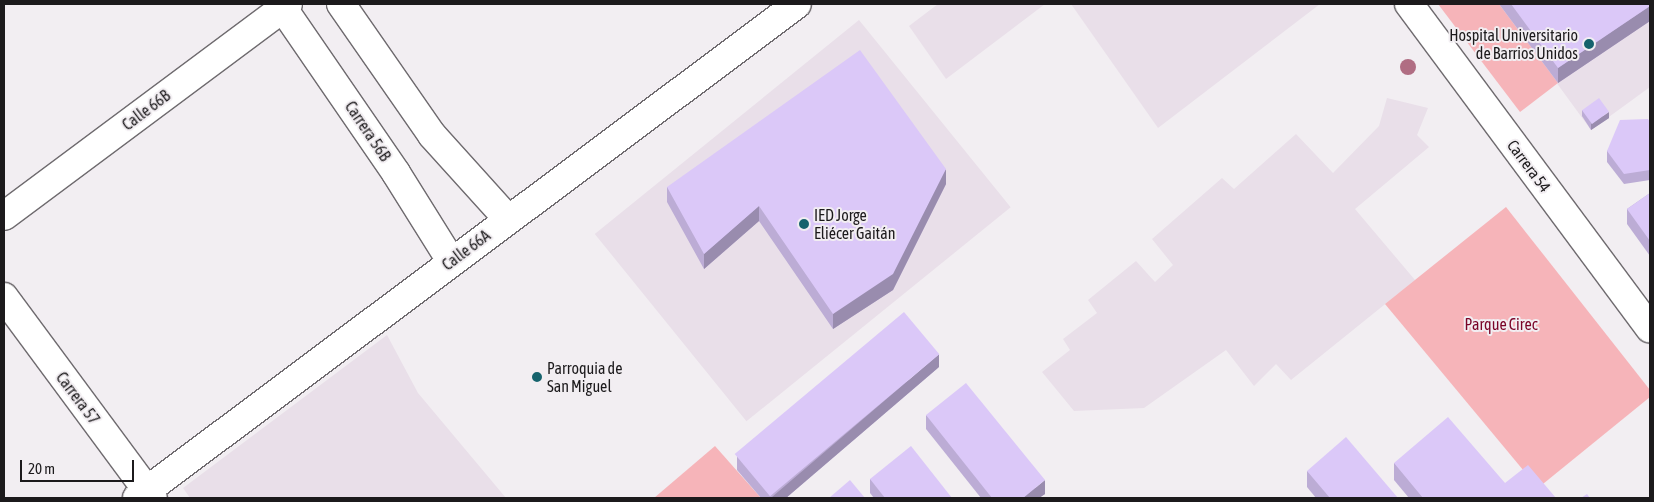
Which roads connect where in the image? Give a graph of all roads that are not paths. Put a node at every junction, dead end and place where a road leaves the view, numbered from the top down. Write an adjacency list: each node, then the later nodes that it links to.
1 (341, 4): 6 (street)
2 (797, 4): 6 (street, Calle 66A)
3 (1409, 4): 9 (street, Carrera 54)
4 (284, 5): 5 (street, Calle 66B); 7 (street, Carrera 56B)
5 (4, 216)
6 (508, 218): 7 (street, Calle 66A)
7 (452, 261): 10 (street, Calle 66A)
8 (4, 297): 10 (street, Carrera 57)
9 (1650, 328)
10 (146, 496)

